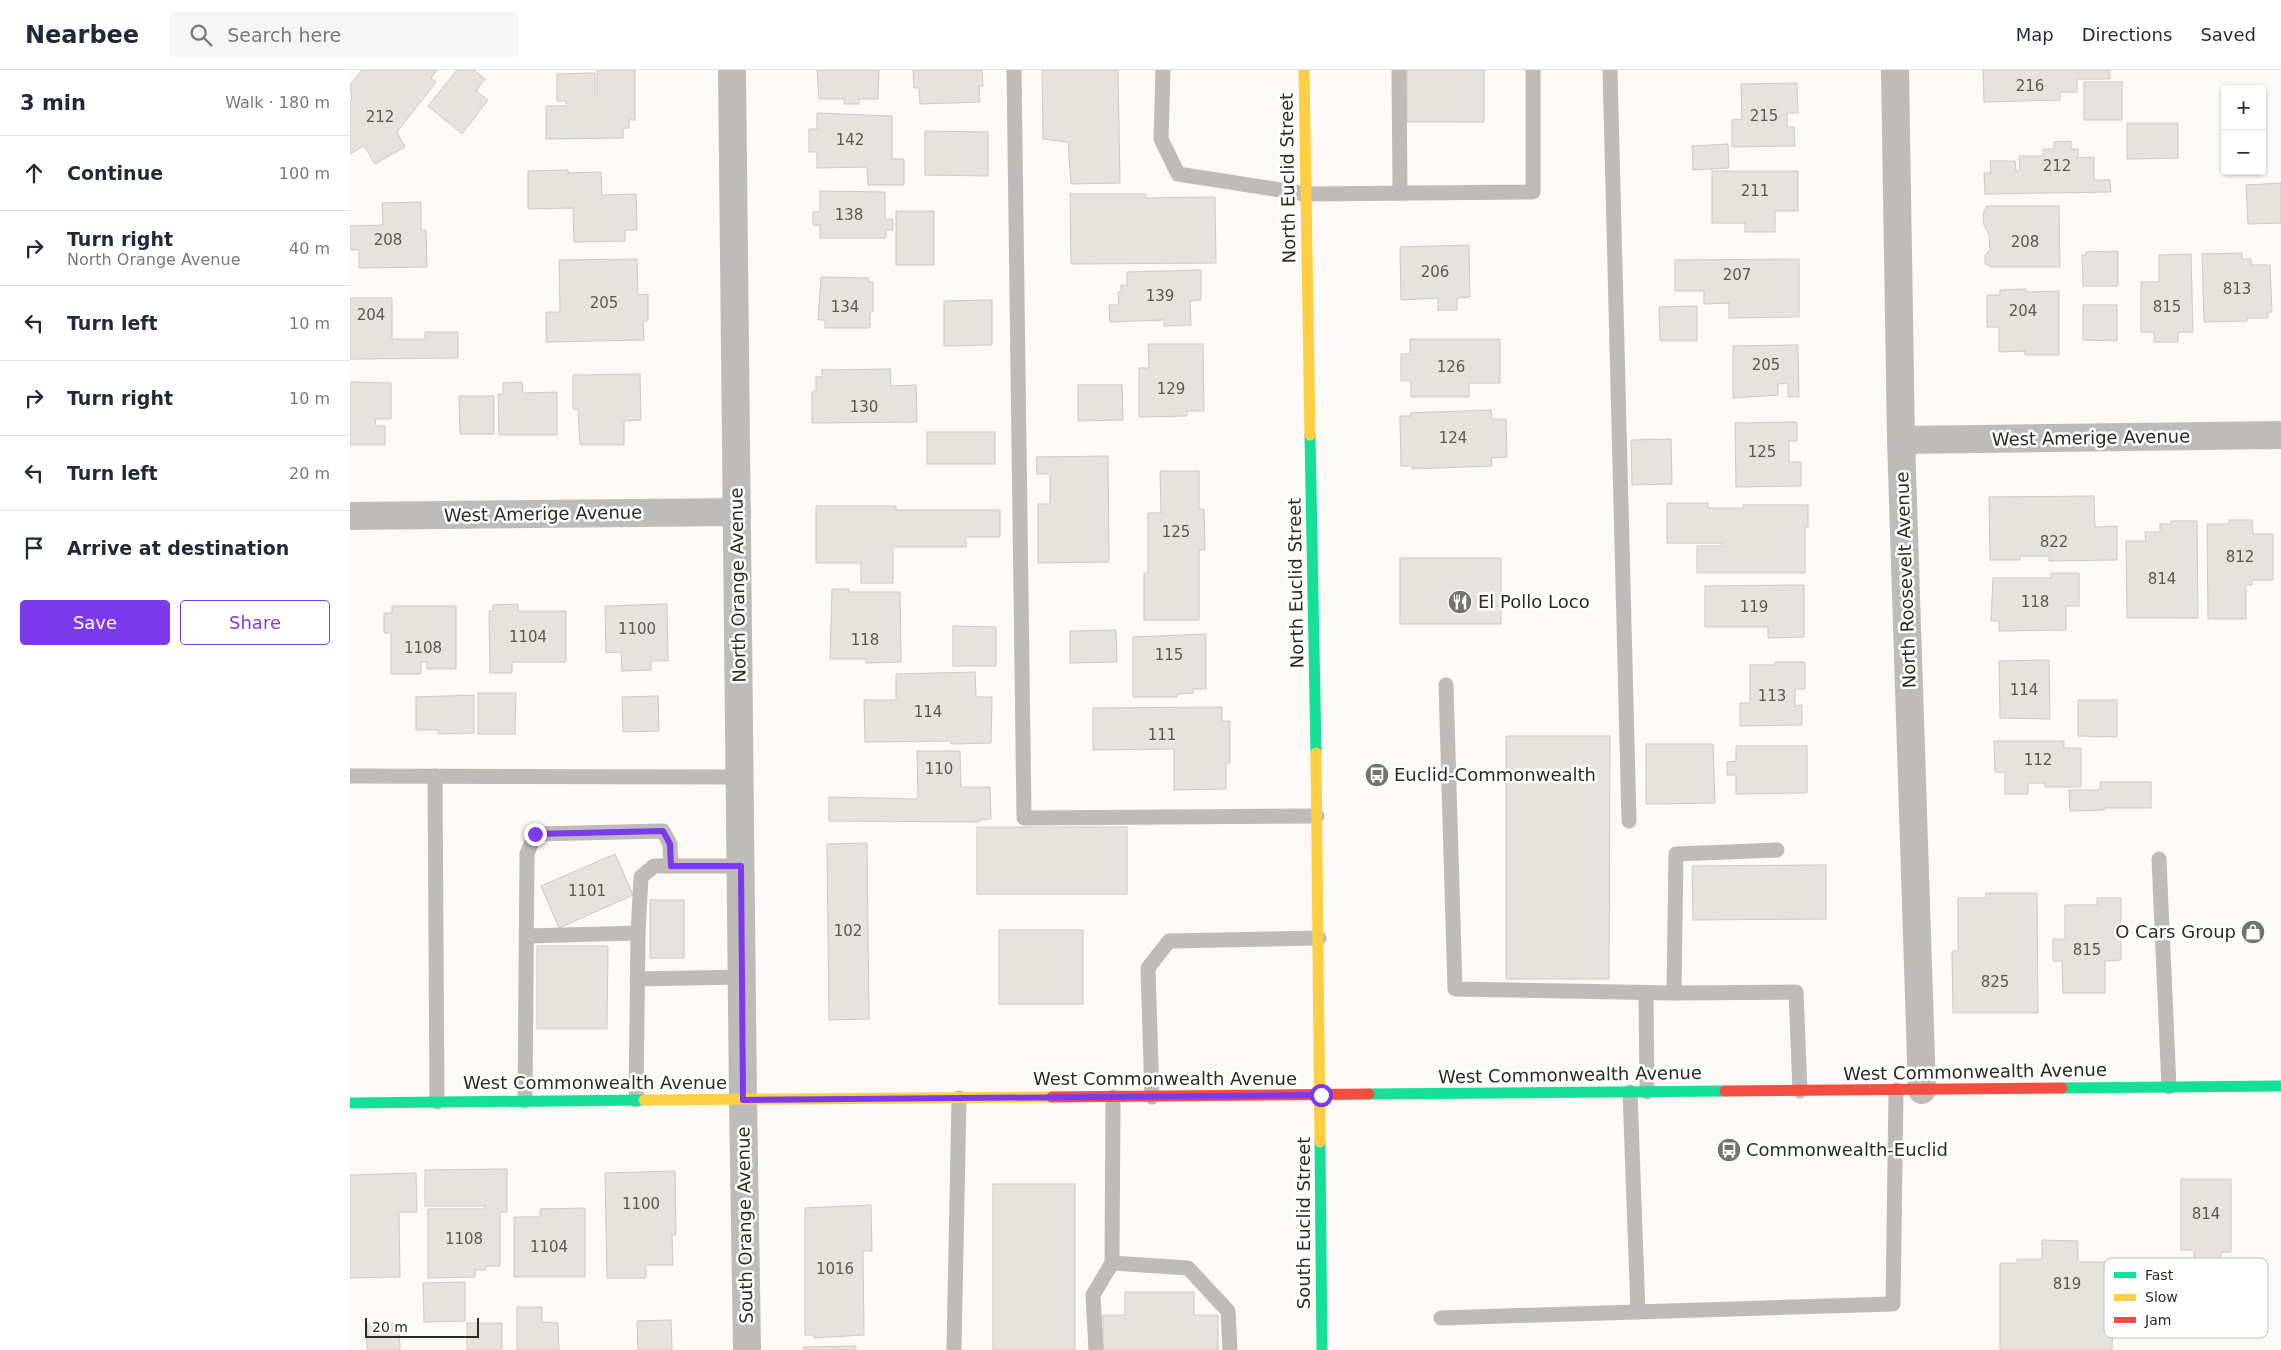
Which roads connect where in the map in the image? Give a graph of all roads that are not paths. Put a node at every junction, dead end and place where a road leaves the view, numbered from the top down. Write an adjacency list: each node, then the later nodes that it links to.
1 (732, 70): 13 (street, North Orange Avenue)
2 (1014, 70): 19 (lane)
3 (1163, 70): 10 (lane)
4 (1304, 70): 10 (main road, North Euclid Street)
5 (1399, 70): 9 (lane)
6 (1533, 70): 9 (lane)
7 (1610, 70): 20 (lane)
8 (1895, 70): 12 (street, North Roosevelt Avenue)
9 (1400, 193): 10 (lane)
10 (1306, 194): 19 (main road, North Euclid Street)
11 (2281, 435): 12 (street, West Amerige Avenue)
12 (1901, 440): 34 (street, North Roosevelt Avenue)
13 (737, 512): 14 (street, West Amerige Avenue); 18 (street, North Orange Avenue)
14 (350, 516)
15 (1446, 684): 30 (lane)
16 (350, 776): 17 (lane)
17 (435, 776): 18 (lane); 45 (lane)
18 (740, 777): 24 (street, North Orange Avenue)
19 (1317, 816): 27 (main road, North Euclid Street)
20 (1629, 822)
21 (1777, 850): 31 (lane)
22 (2159, 859): 33 (lane)
23 (671, 866): 24 (lane); 25 (lane); 26 (lane)
24 (741, 866): 28 (street, North Orange Avenue)
25 (638, 933): 26 (lane); 29 (lane)
26 (527, 936): 44 (lane)
27 (1319, 938): 38 (main road, North Euclid Street); 40 (lane)
28 (742, 977): 29 (lane); 43 (street, North Orange Avenue)
29 (638, 979): 42 (lane)
30 (1646, 993): 31 (lane); 37 (lane)
31 (1674, 993): 35 (lane)
32 (2281, 1086): 33 (main road, West Commonwealth Avenue)
33 (2169, 1087): 34 (main road, West Commonwealth Avenue)
34 (1909, 1090): 35 (main road, West Commonwealth Avenue); 48 (lane)
35 (1800, 1091): 37 (main road, West Commonwealth Avenue)
36 (1630, 1092): 37 (main road, West Commonwealth Avenue); 38 (main road, West Commonwealth Avenue); 48 (lane)
37 (1647, 1092)
38 (1321, 1095): 40 (main road, West Commonwealth Avenue); 54 (main road, South Euclid Street)
39 (1113, 1097): 40 (main road, West Commonwealth Avenue); 41 (main road, West Commonwealth Avenue); 47 (lane)
40 (1152, 1097)
41 (959, 1098): 43 (main road, West Commonwealth Avenue); 51 (lane)
42 (636, 1100): 43 (main road, West Commonwealth Avenue); 44 (main road, West Commonwealth Avenue)
43 (743, 1100): 50 (street, South Orange Avenue)
44 (525, 1101): 45 (main road, West Commonwealth Avenue)
45 (437, 1102): 46 (main road, West Commonwealth Avenue)
46 (350, 1103)
47 (1112, 1263): 52 (lane); 53 (lane)
48 (1638, 1312): 49 (lane)
49 (1441, 1318)
50 (748, 1350)
51 (954, 1350)
52 (1096, 1350)
53 (1230, 1350)
54 (1322, 1350)

